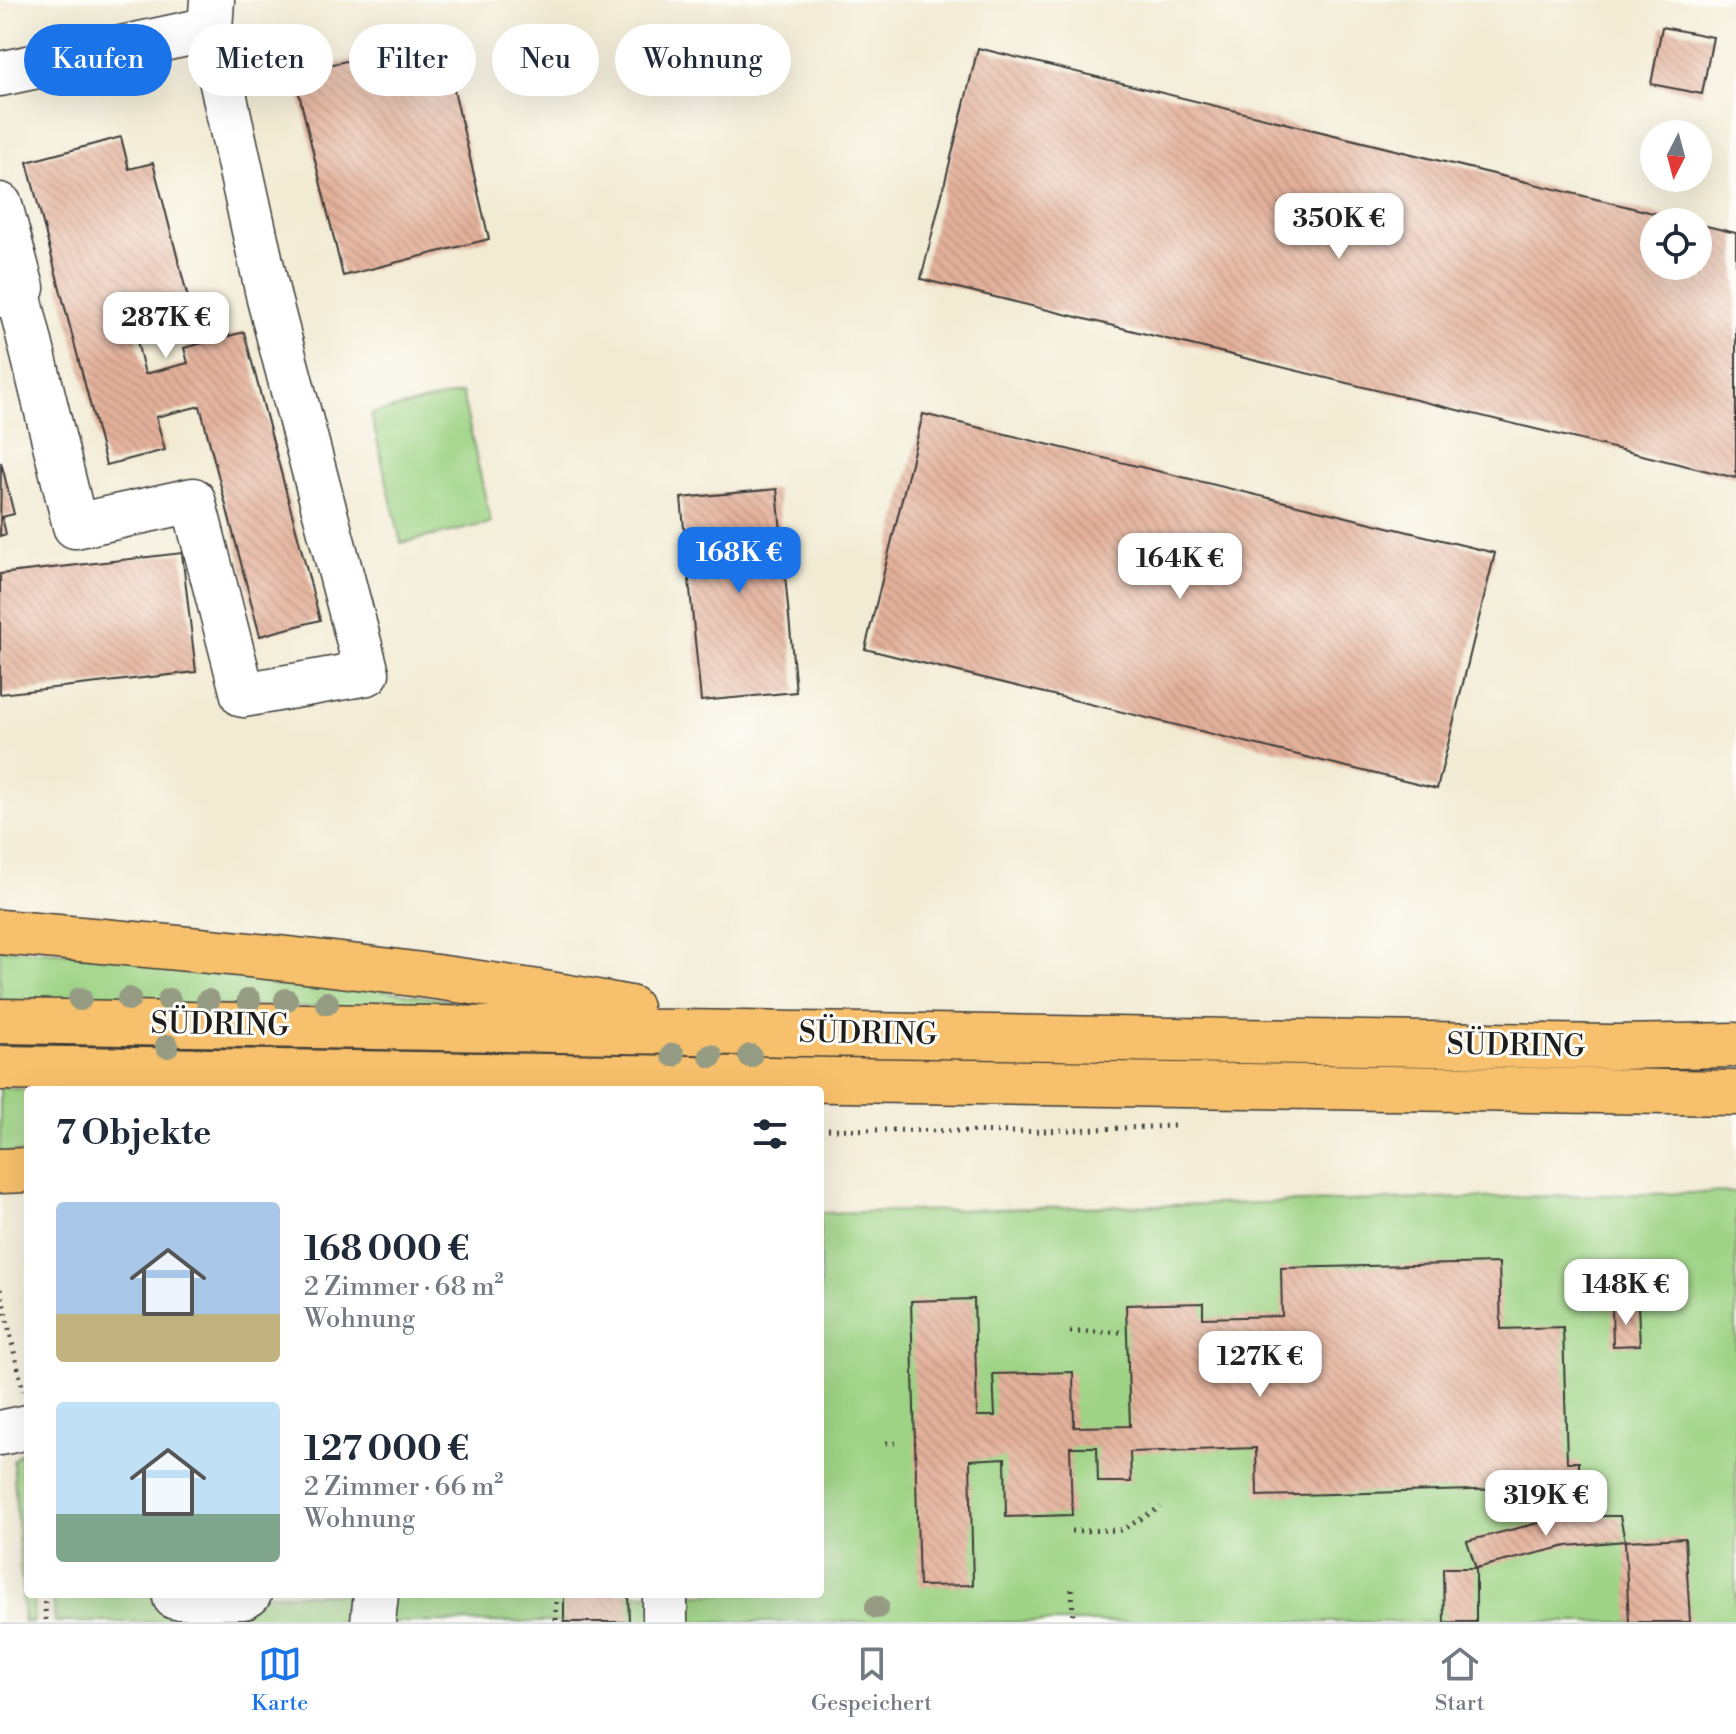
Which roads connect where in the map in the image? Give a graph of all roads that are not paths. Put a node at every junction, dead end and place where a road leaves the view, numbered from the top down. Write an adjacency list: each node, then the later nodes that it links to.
1 (211, 14): 2 (lane); 4 (lane)
2 (0, 74)
3 (0, 205): 4 (lane)
4 (9, 292)
5 (0, 932): 7 (main road)
6 (0, 1021): 7 (main road, SÜDRING)
7 (747, 1031): 8 (main road, SÜDRING)
8 (1736, 1045)
9 (0, 1068): 10 (main road, SÜDRING)
10 (906, 1081): 11 (main road, SÜDRING); 12 (main road)
11 (1736, 1093)
12 (824, 1101)
13 (24, 1170): 14 (main road)
14 (0, 1171)
15 (219, 1598): 18 (lane)
16 (376, 1598): 19 (lane)
17 (665, 1598): 20 (lane)
18 (175, 1604)
19 (373, 1622)
20 (665, 1622)

